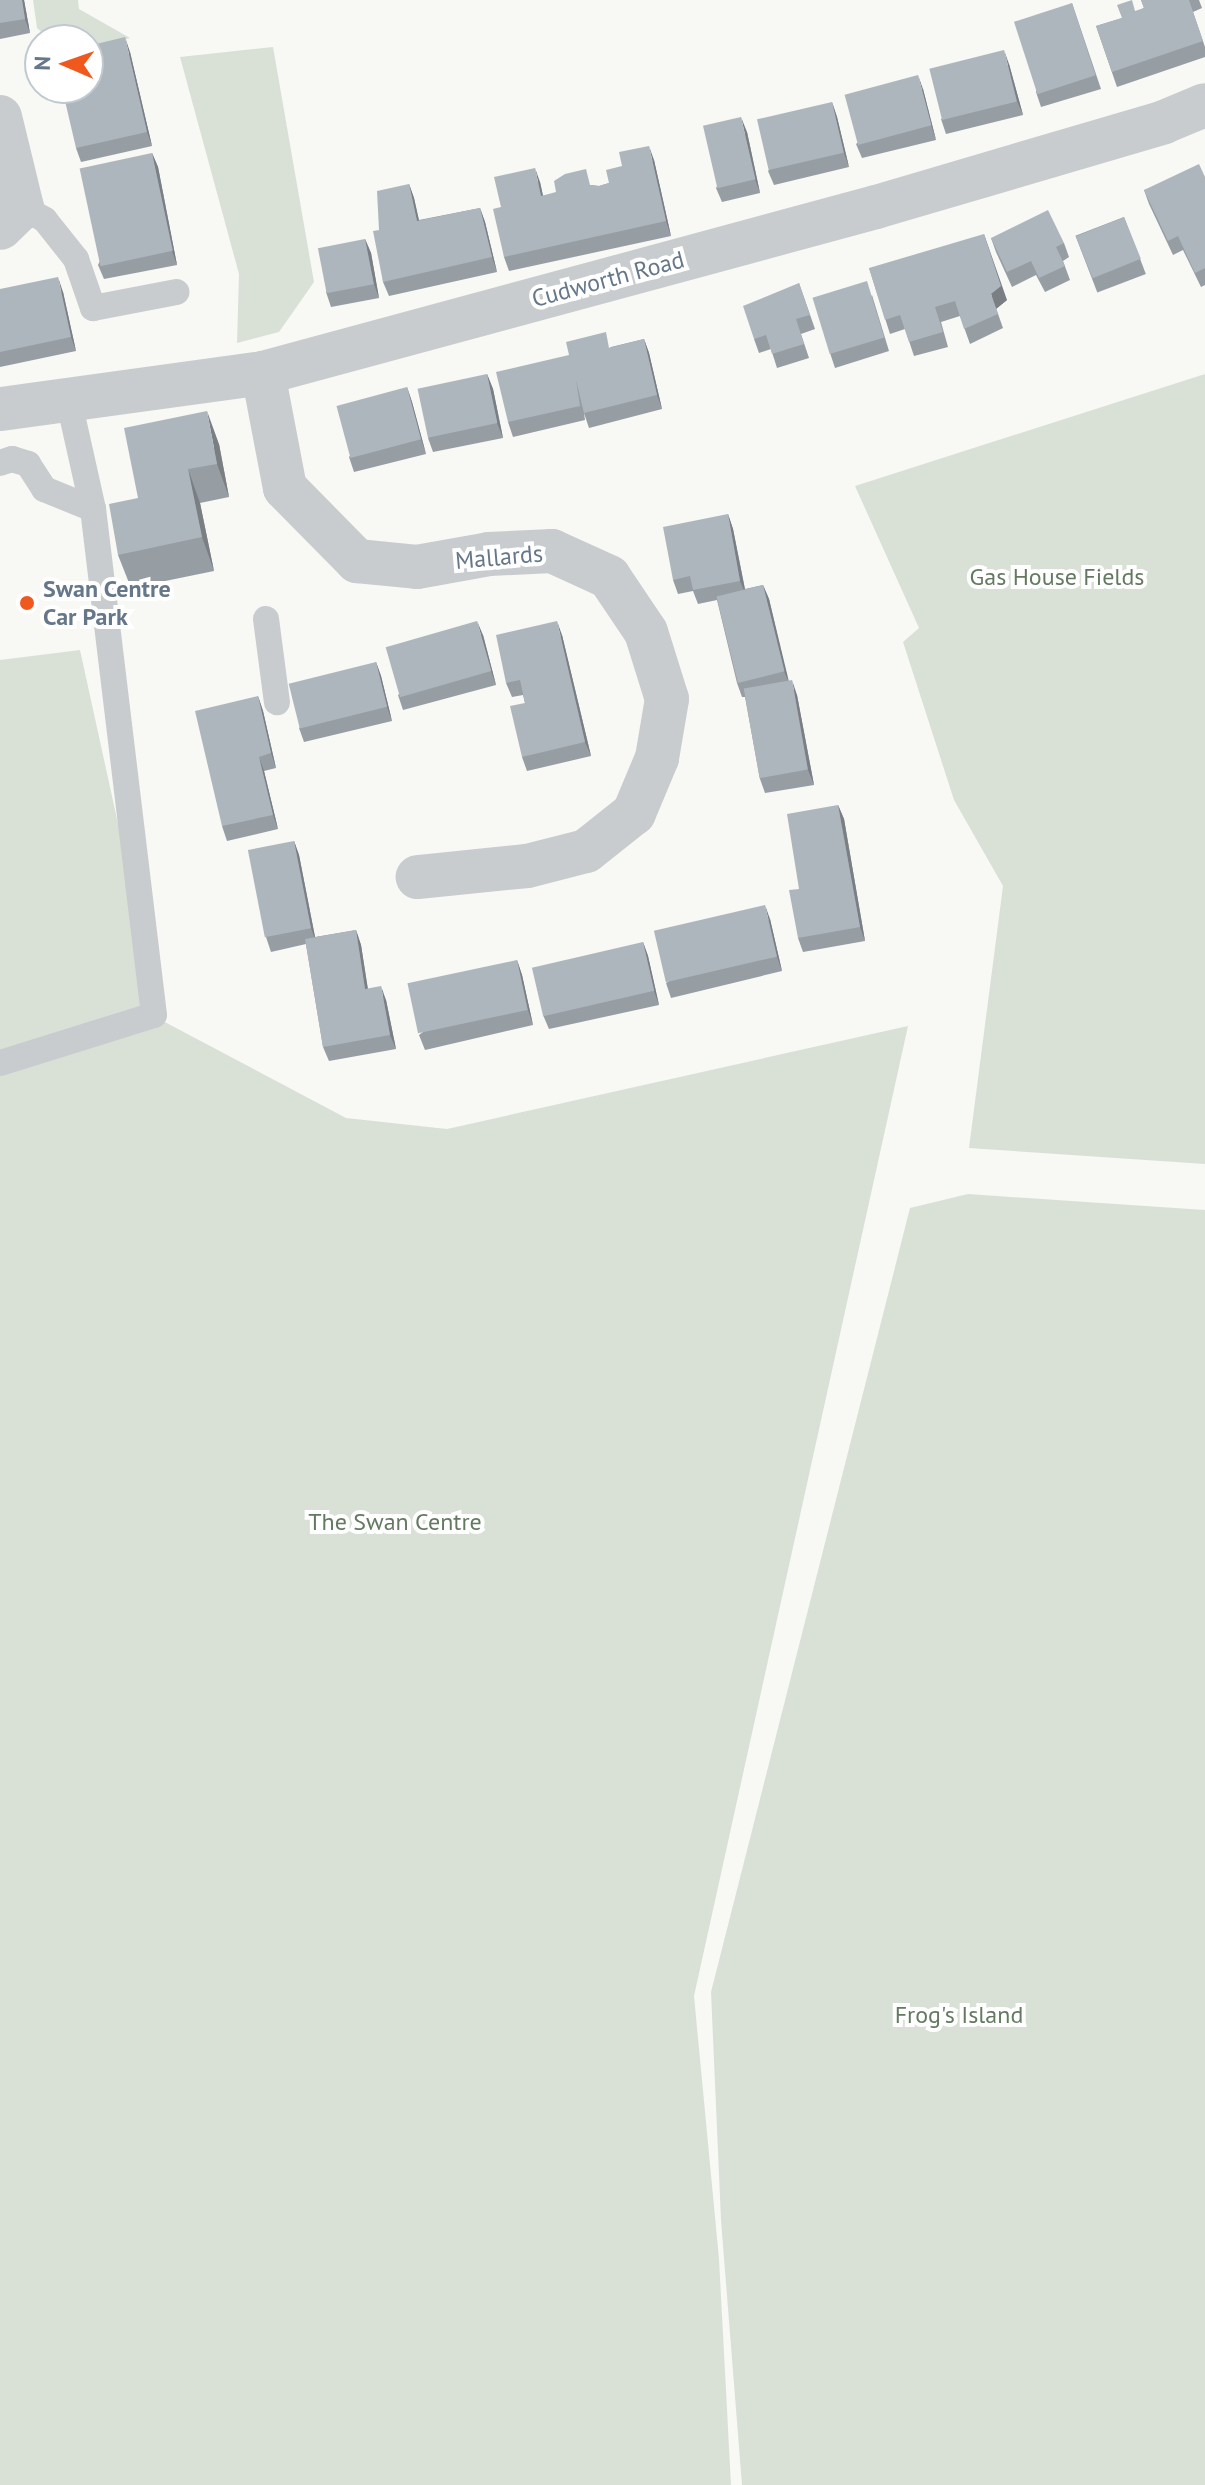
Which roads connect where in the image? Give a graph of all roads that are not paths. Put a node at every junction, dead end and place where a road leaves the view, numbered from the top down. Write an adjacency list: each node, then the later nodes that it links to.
1 (1205, 105): 5 (street, Cudworth Road)
2 (0, 117): 3 (street)
3 (11, 217): 4 (lane)
4 (176, 292)
5 (263, 373): 6 (street, Cudworth Road); 12 (street, Mallards)
6 (69, 402): 7 (street, Cudworth Road); 9 (lane)
7 (1, 409)
8 (0, 463): 9 (lane)
9 (93, 509): 13 (lane)
10 (266, 619): 11 (lane)
11 (277, 702)
12 (418, 877)
13 (0, 1063)

